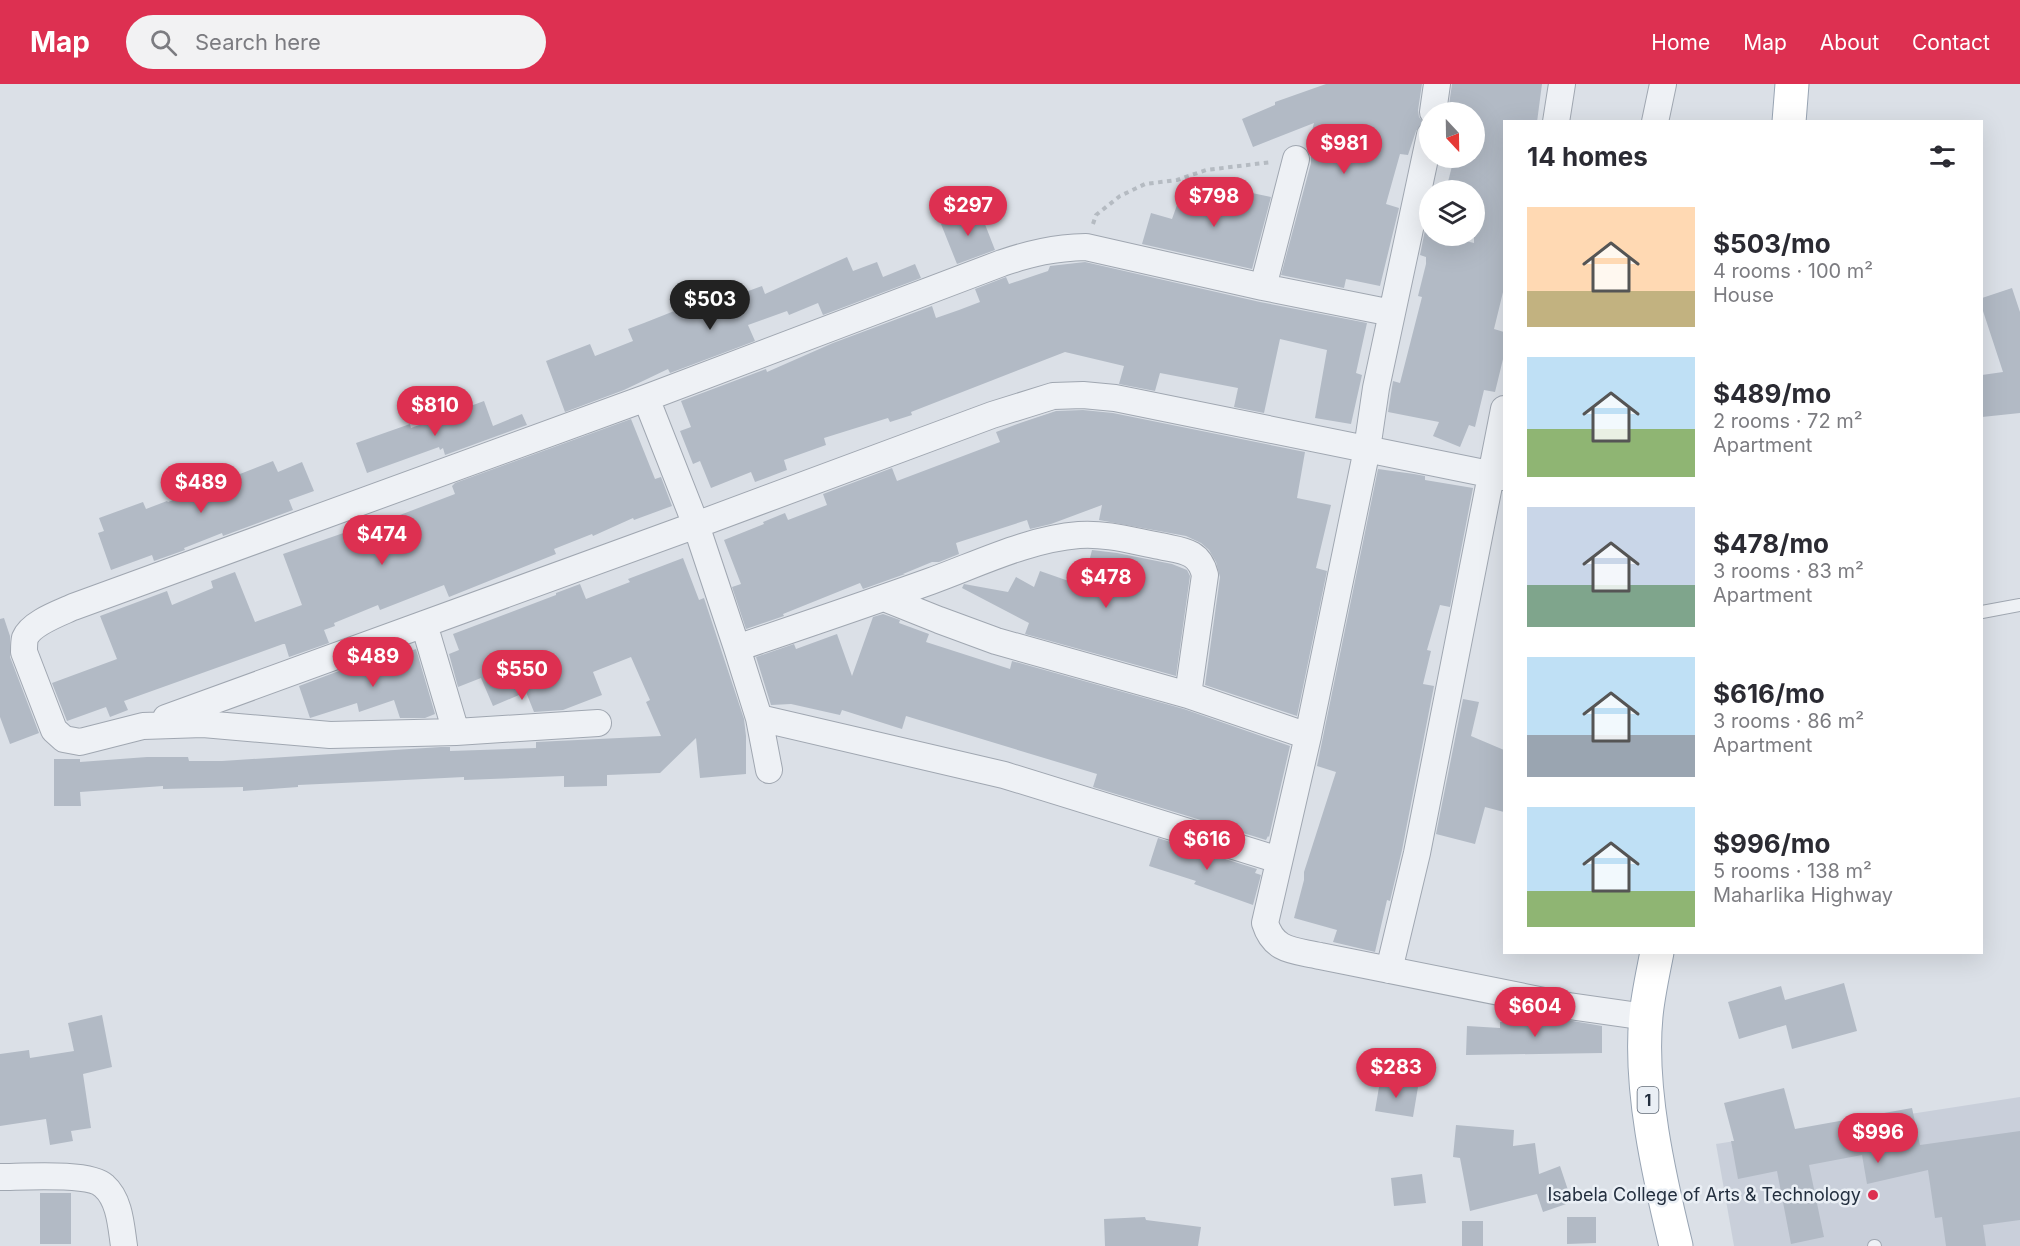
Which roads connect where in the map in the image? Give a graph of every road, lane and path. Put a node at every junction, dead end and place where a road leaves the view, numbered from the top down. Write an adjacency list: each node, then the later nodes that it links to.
1 (1437, 84): 5 (street)
2 (1562, 84): 6 (street)
3 (1663, 84): 7 (street)
4 (1792, 84): 8 (main road)
5 (1434, 102)
6 (1556, 120)
7 (1655, 120)
8 (1789, 120)
9 (1296, 159): 11 (path); 12 (street)
10 (1423, 168): 13 (street)
11 (1086, 247): 12 (street); 14 (street)
12 (1263, 287): 13 (street)
13 (1392, 313): 16 (street)
14 (646, 398): 18 (street); 27 (street)
15 (1503, 420): 17 (street)
16 (1367, 449): 17 (street); 18 (street); 29 (street)
17 (1498, 476): 33 (street)
18 (696, 525): 22 (street); 23 (street)
19 (884, 598): 23 (street); 24 (street); 24 (street)
20 (2020, 605): 21 (lane)
21 (1983, 612)
22 (424, 624): 27 (street); 28 (street)
23 (737, 648): 25 (street)
24 (1188, 695): 29 (street)
25 (759, 718): 30 (street); 31 (street)
26 (598, 723): 28 (street)
27 (143, 726): 28 (street)
28 (456, 732)
29 (1308, 736): 31 (street)
30 (769, 770)
31 (1279, 860): 33 (street)
32 (1657, 954): 34 (main road, 1)
33 (1389, 970): 34 (street)
34 (1646, 1017): 37 (main road, 1)
35 (0, 1177): 36 (street)
36 (124, 1246)
37 (1676, 1246)

